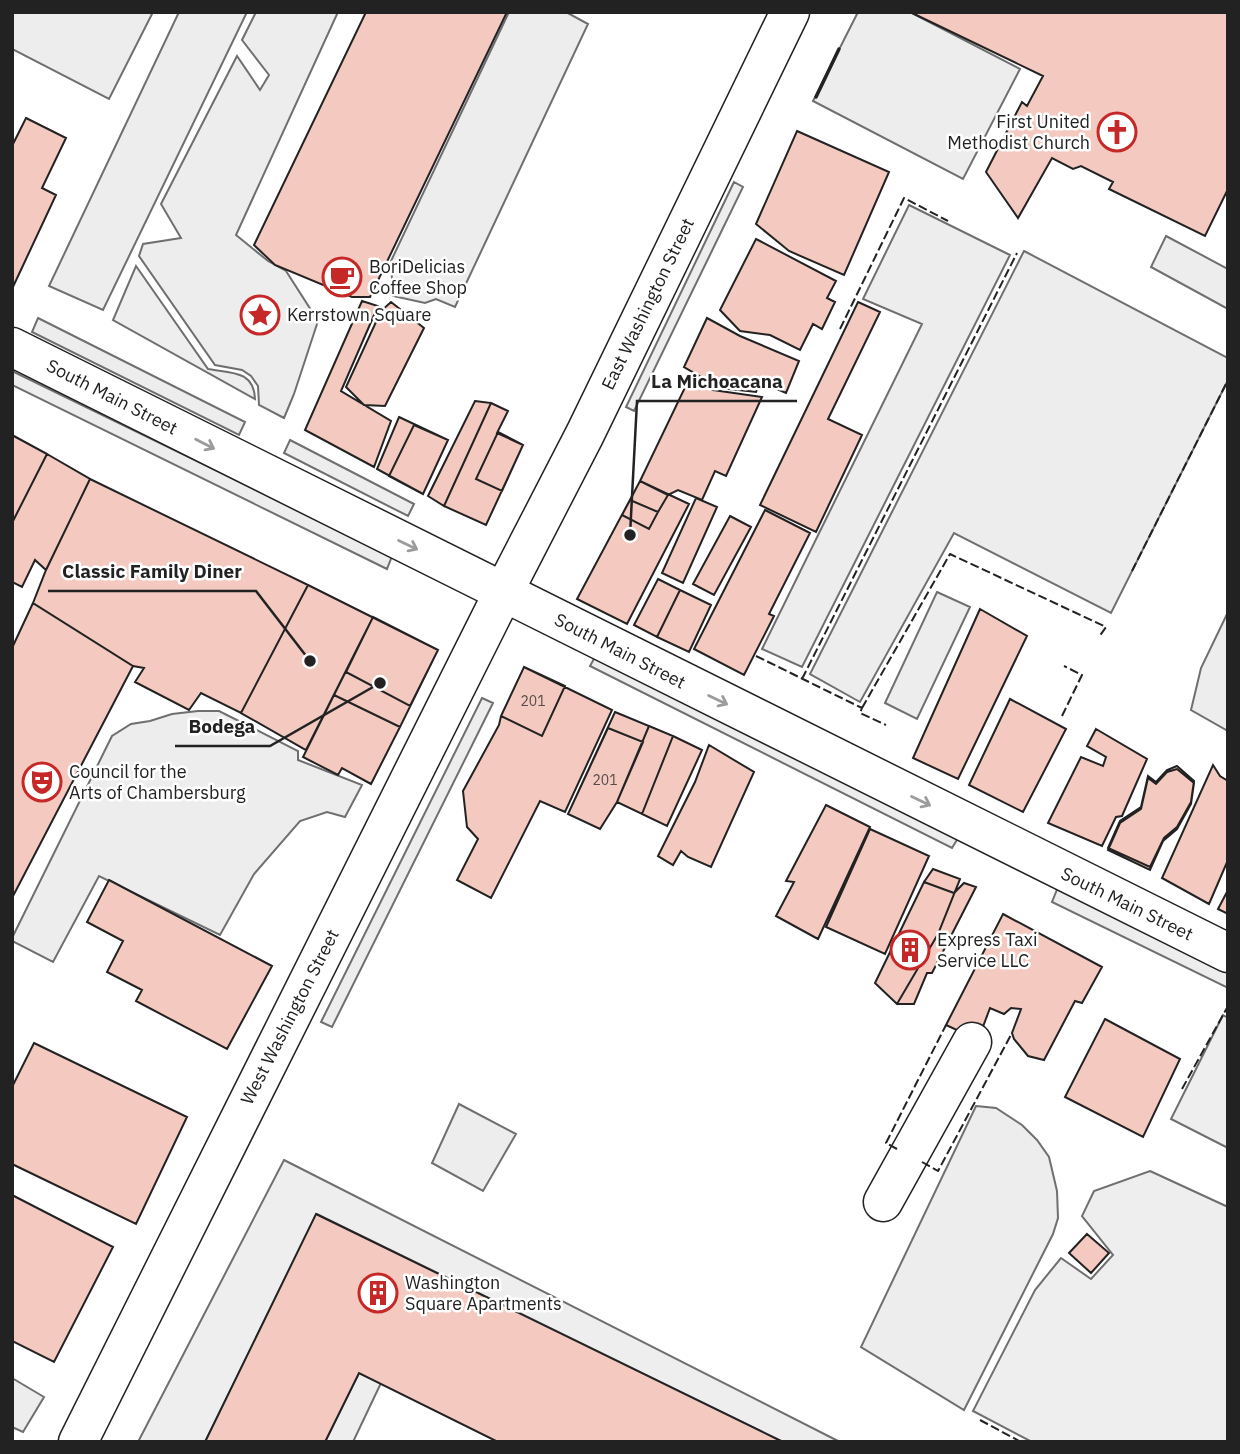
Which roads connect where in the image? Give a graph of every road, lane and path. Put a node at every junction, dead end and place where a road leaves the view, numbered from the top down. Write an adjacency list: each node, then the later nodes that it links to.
1 (790, 12): 3 (street, East Washington Street)
2 (12, 347): 3 (street, South Main Street, one-way to 3)
3 (503, 593): 4 (street, South Main Street, one-way to 4); 7 (street, West Washington Street)
4 (1228, 953)
5 (972, 1042): 6 (street)
6 (883, 1202)
7 (78, 1442)

